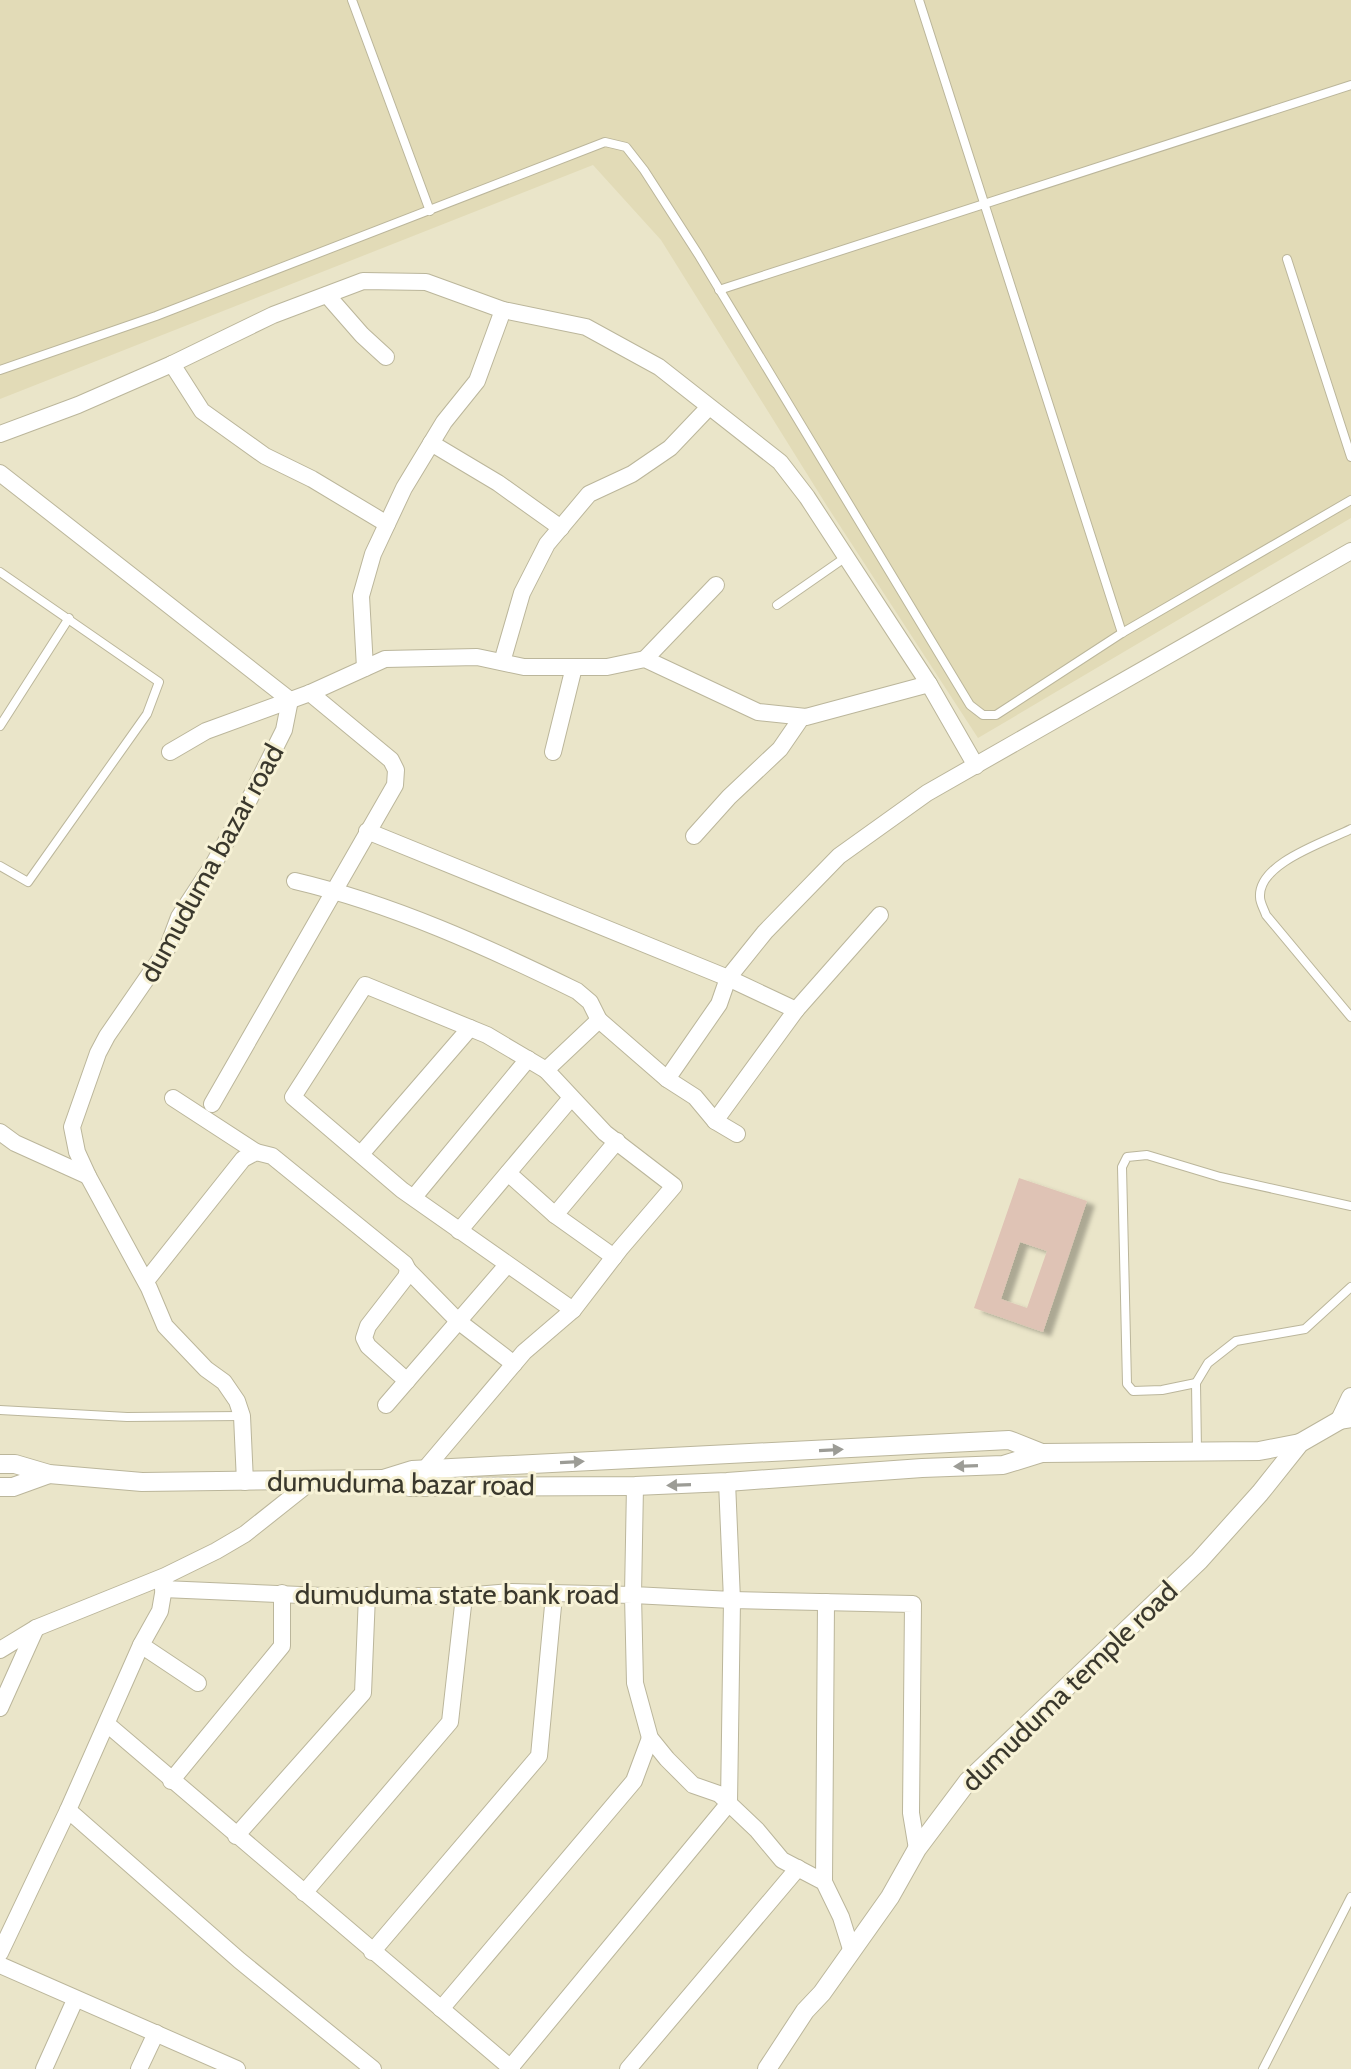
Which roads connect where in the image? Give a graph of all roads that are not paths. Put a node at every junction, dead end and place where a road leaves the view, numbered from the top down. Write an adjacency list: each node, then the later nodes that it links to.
1 (352, 0): 5 (lane)
2 (919, 0): 4 (lane)
3 (1351, 85): 4 (lane)
4 (985, 203): 7 (lane); 27 (lane)
5 (430, 211): 7 (lane); 12 (lane)
6 (1287, 259): 16 (lane)
7 (719, 290): 27 (lane)
8 (327, 295): 9 (street); 10 (street); 11 (street)
9 (503, 310): 13 (street); 15 (street)
10 (386, 357)
11 (172, 364): 14 (street); 19 (street)
12 (0, 370)
13 (709, 407): 20 (street); 22 (street)
14 (0, 434)
15 (431, 443): 19 (street); 20 (street)
16 (1351, 457)
17 (0, 473): 34 (street)
18 (1351, 500): 27 (lane)
19 (387, 524): 31 (street)
20 (561, 528): 29 (street)
21 (1351, 551): 39 (street)
22 (846, 557): 25 (lane); 32 (street)
23 (0, 572): 26 (lane)
24 (716, 585): 28 (street)
25 (777, 605)
26 (69, 618): 36 (lane); 43 (lane)
27 (1122, 633)
28 (645, 659): 30 (street); 35 (street)
29 (502, 662): 30 (street); 31 (street)
30 (574, 667): 38 (street)
31 (365, 668): 33 (street)
32 (929, 684): 35 (street); 39 (street)
33 (310, 693): 34 (street); 41 (street)
34 (290, 700): 37 (street); 65 (street, dumuduma bazar road)
35 (802, 717): 42 (street)
36 (0, 726)
37 (170, 752)
38 (553, 752)
39 (976, 766): 47 (street)
40 (1351, 829): 49 (lane)
41 (367, 831): 45 (street); 47 (street)
42 (694, 836)
43 (0, 866)
44 (295, 881): 45 (street)
45 (332, 890): 50 (street); 57 (street)
46 (880, 915): 48 (street)
47 (728, 978): 48 (street); 54 (street)
48 (796, 1010): 58 (street)
49 (1351, 1017)
50 (599, 1020): 53 (street); 54 (street)
51 (470, 1028): 52 (street); 63 (street); 63 (street)
52 (528, 1059): 53 (street); 66 (street)
53 (546, 1070): 56 (street)
54 (667, 1079): 58 (street)
55 (173, 1098): 62 (street)
56 (571, 1098): 61 (street); 64 (street)
57 (212, 1104)
58 (715, 1121): 60 (street)
59 (0, 1132): 65 (street)
60 (737, 1134)
61 (617, 1141): 68 (street); 70 (street)
62 (256, 1152): 72 (street); 73 (street)
63 (361, 1154): 66 (street)
64 (508, 1173): 68 (street); 69 (street)
65 (88, 1176): 73 (street, dumuduma bazar road)
66 (414, 1197): 69 (street)
67 (1351, 1206): 79 (lane)
68 (555, 1215): 70 (street)
69 (459, 1231): 71 (street)
70 (614, 1257): 75 (street)
71 (507, 1265): 75 (street); 76 (street)
72 (408, 1270): 76 (street); 78 (street)
73 (146, 1281): 83 (street, dumuduma bazar road)
74 (1351, 1287): 79 (lane)
75 (573, 1310): 77 (street)
76 (458, 1321): 77 (street); 78 (street)
77 (514, 1364): 89 (street)
78 (407, 1381): 81 (street)
79 (1196, 1383): 86 (lane)
80 (1351, 1397): 84 (street)
81 (386, 1405)
82 (0, 1410): 83 (lane)
83 (242, 1416): 93 (street, dumuduma bazar road)
84 (1346, 1419): 85 (street, dumuduma temple road)
85 (1300, 1443): 86 (street, dumuduma bazar road); 116 (street, dumuduma temple road)
86 (1197, 1451): 87 (street, dumuduma bazar road)
87 (1042, 1453): 89 (street, one-way to 87); 94 (street, dumuduma bazar road, one-way to 94)
88 (0, 1464): 90 (street)
89 (425, 1469): 91 (street)
90 (49, 1474): 93 (street); 96 (street)
91 (383, 1479): 92 (street, dumuduma bazar road); 95 (street, dumuduma bazar road)
92 (313, 1480): 93 (street, dumuduma bazar road); 97 (street)
93 (245, 1482)
94 (727, 1482): 95 (street, dumuduma bazar road, one-way to 95); 103 (street)
95 (635, 1486): 101 (street)
96 (0, 1487)
97 (164, 1583): 98 (street, dumuduma state bank road); 105 (street); 106 (street)
98 (282, 1593): 99 (street, dumuduma state bank road); 112 (street)
99 (367, 1595): 102 (street, dumuduma state bank road); 115 (street)
100 (554, 1595): 101 (street, dumuduma state bank road); 102 (street, dumuduma state bank road); 122 (street)
101 (633, 1595): 103 (street); 111 (street, dumuduma state bank road)
102 (464, 1596): 119 (street)
103 (732, 1600): 104 (street); 113 (street)
104 (826, 1602): 116 (street); 118 (street)
105 (36, 1628): 107 (street); 109 (street)
106 (141, 1645): 108 (street); 110 (street)
107 (0, 1650)
108 (198, 1683)
109 (0, 1708)
110 (107, 1724): 112 (street); 114 (street)
111 (650, 1738): 113 (street, dumuduma state bank road); 126 (street)
112 (171, 1781): 115 (street)
113 (729, 1803): 117 (street, dumuduma state bank road); 129 (street)
114 (68, 1810): 123 (street); 132 (street)
115 (236, 1836): 119 (street)
116 (917, 1849): 121 (street, dumuduma temple road)
117 (798, 1868): 118 (street, dumuduma state bank road); 133 (street)
118 (824, 1882): 121 (street)
119 (304, 1893): 122 (street)
120 (1351, 1897): 135 (lane)
121 (851, 1949): 134 (street, dumuduma temple road)
122 (372, 1952): 126 (street)
123 (0, 1953)
124 (0, 1965): 125 (street)
125 (75, 2000): 127 (street); 130 (street)
126 (441, 2009): 129 (street)
127 (156, 2033): 128 (street); 131 (street)
128 (234, 2068)
129 (511, 2068)
130 (44, 2069)
131 (139, 2069)
132 (373, 2069)
133 (628, 2069)
134 (767, 2069)
135 (1263, 2069)

